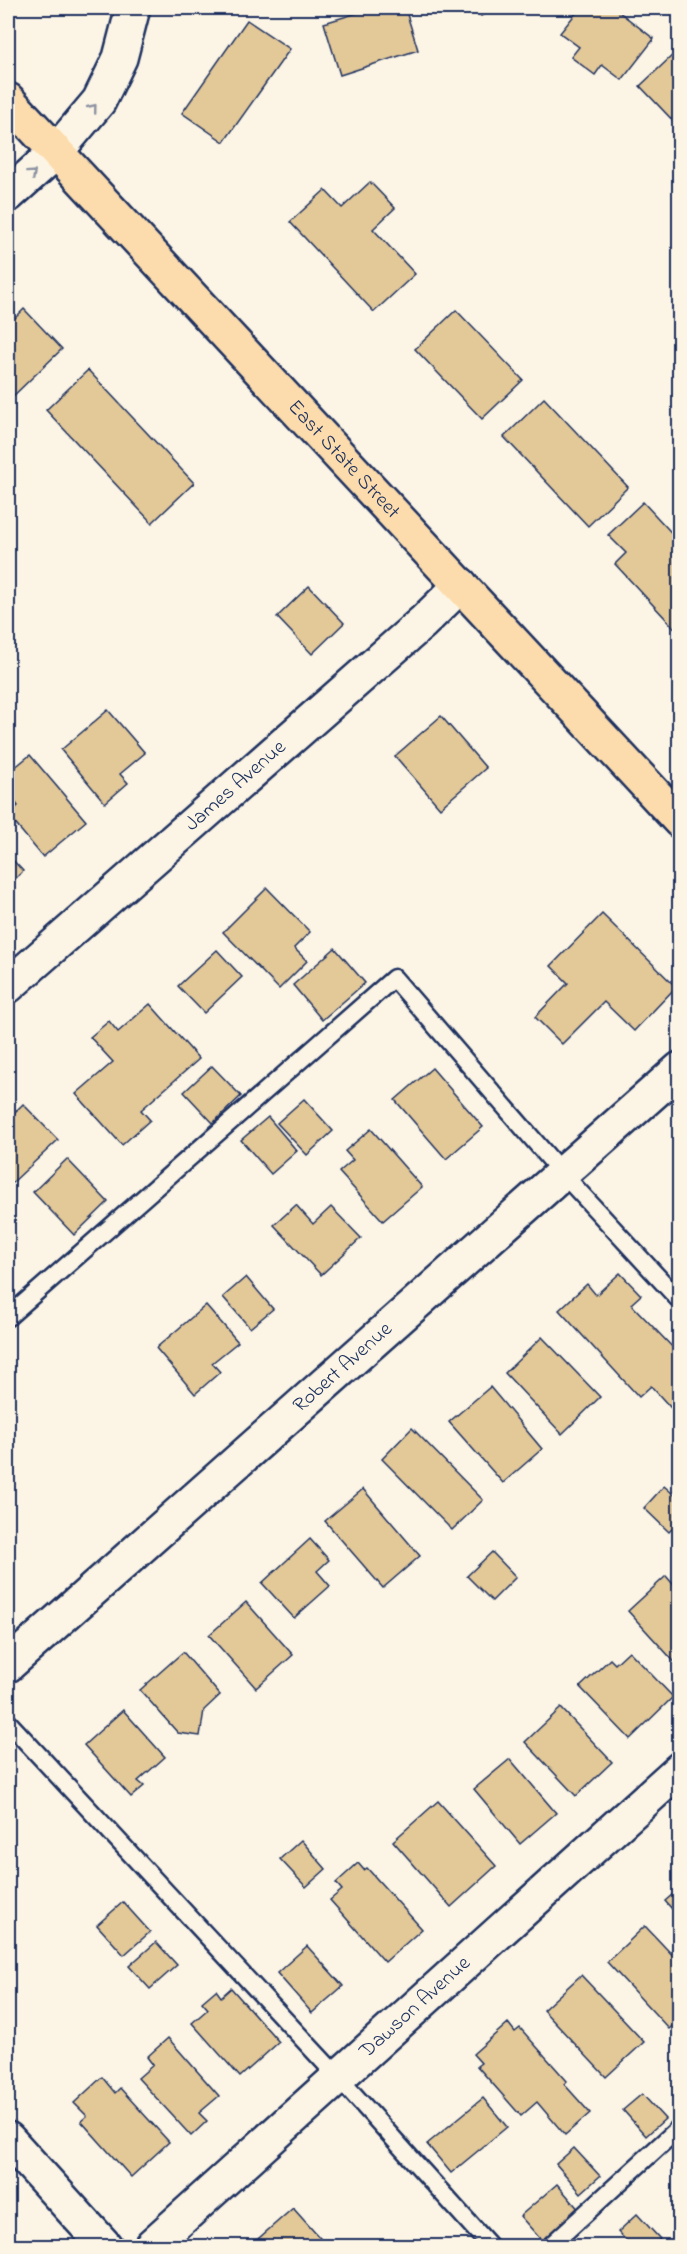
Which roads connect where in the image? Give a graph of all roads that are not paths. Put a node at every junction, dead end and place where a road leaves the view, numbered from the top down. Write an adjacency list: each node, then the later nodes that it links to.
1 (133, 8): 3 (street, one-way to 1)
2 (8, 100): 3 (main road, East State Street)
3 (56, 152): 4 (street, one-way to 3); 5 (main road, East State Street)
4 (8, 195)
5 (462, 585): 6 (main road, East State Street); 7 (street, James Avenue)
6 (680, 821)
7 (8, 986)
8 (680, 1069): 9 (street, Robert Avenue)
9 (562, 1173): 10 (lane); 11 (lane); 12 (street, Robert Avenue)
10 (680, 1301)
11 (8, 1317)
12 (8, 1665)
13 (8, 1722): 15 (lane)
14 (680, 1769): 15 (street, Dawson Avenue)
15 (338, 2078): 19 (street, Dawson Avenue); 20 (lane)
16 (680, 2127): 21 (lane)
17 (8, 2139): 18 (street)
18 (105, 2247)
19 (151, 2247)
20 (490, 2247)
21 (550, 2247)

